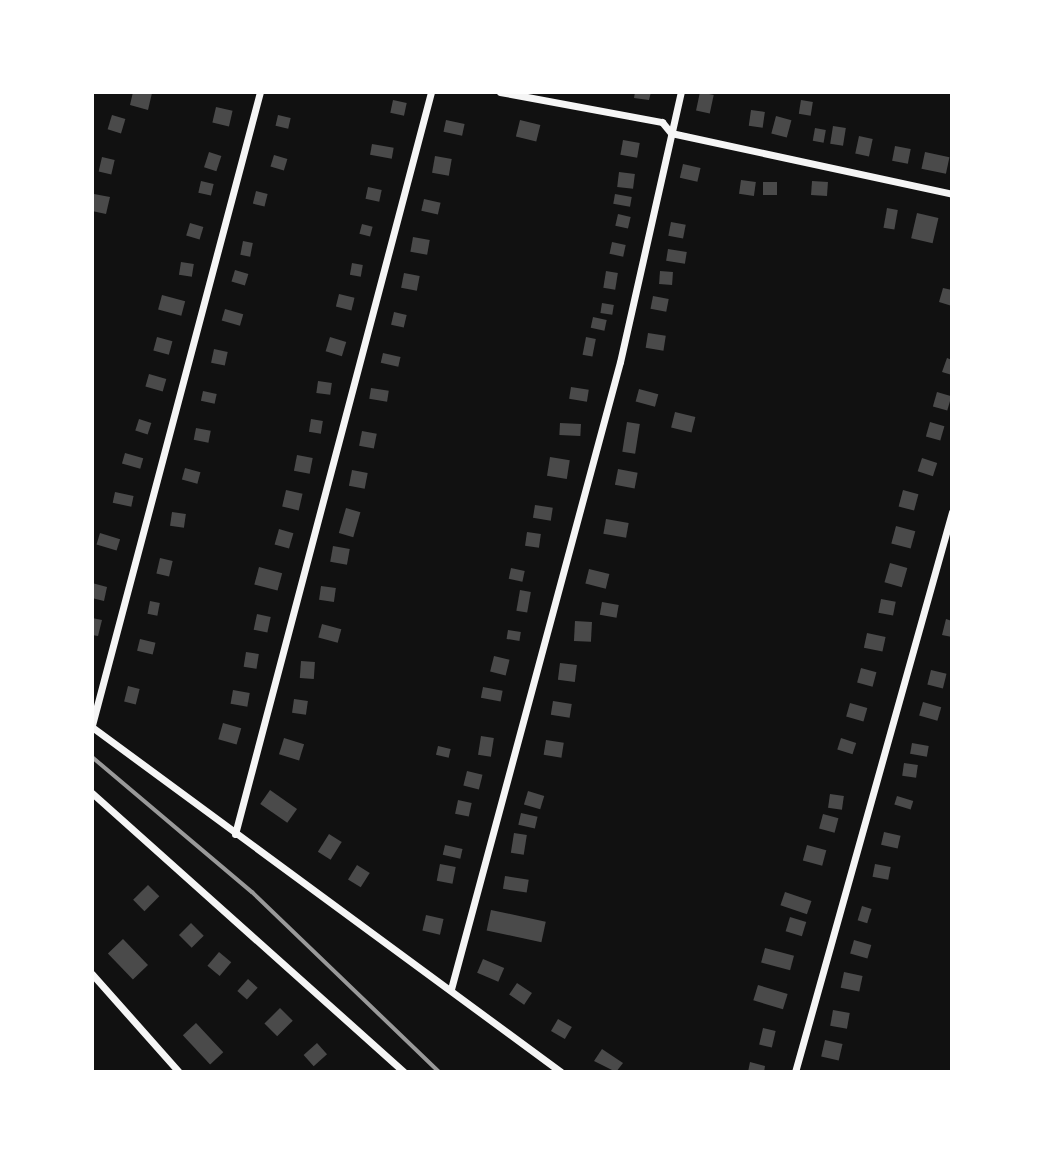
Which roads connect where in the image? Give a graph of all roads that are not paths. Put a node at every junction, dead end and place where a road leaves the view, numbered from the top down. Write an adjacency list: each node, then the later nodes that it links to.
1 (260, 92): 8 (street)
2 (431, 92): 10 (street)
3 (500, 92): 5 (street)
4 (681, 92): 5 (street)
5 (671, 133): 6 (street); 12 (street)
6 (952, 194)
7 (952, 512): 16 (street)
8 (92, 726): 10 (street)
9 (92, 793): 14 (street)
10 (235, 834): 12 (street)
11 (92, 974): 13 (street)
12 (451, 989): 15 (street)
13 (179, 1072)
14 (404, 1072)
15 (561, 1072)
16 (795, 1072)

